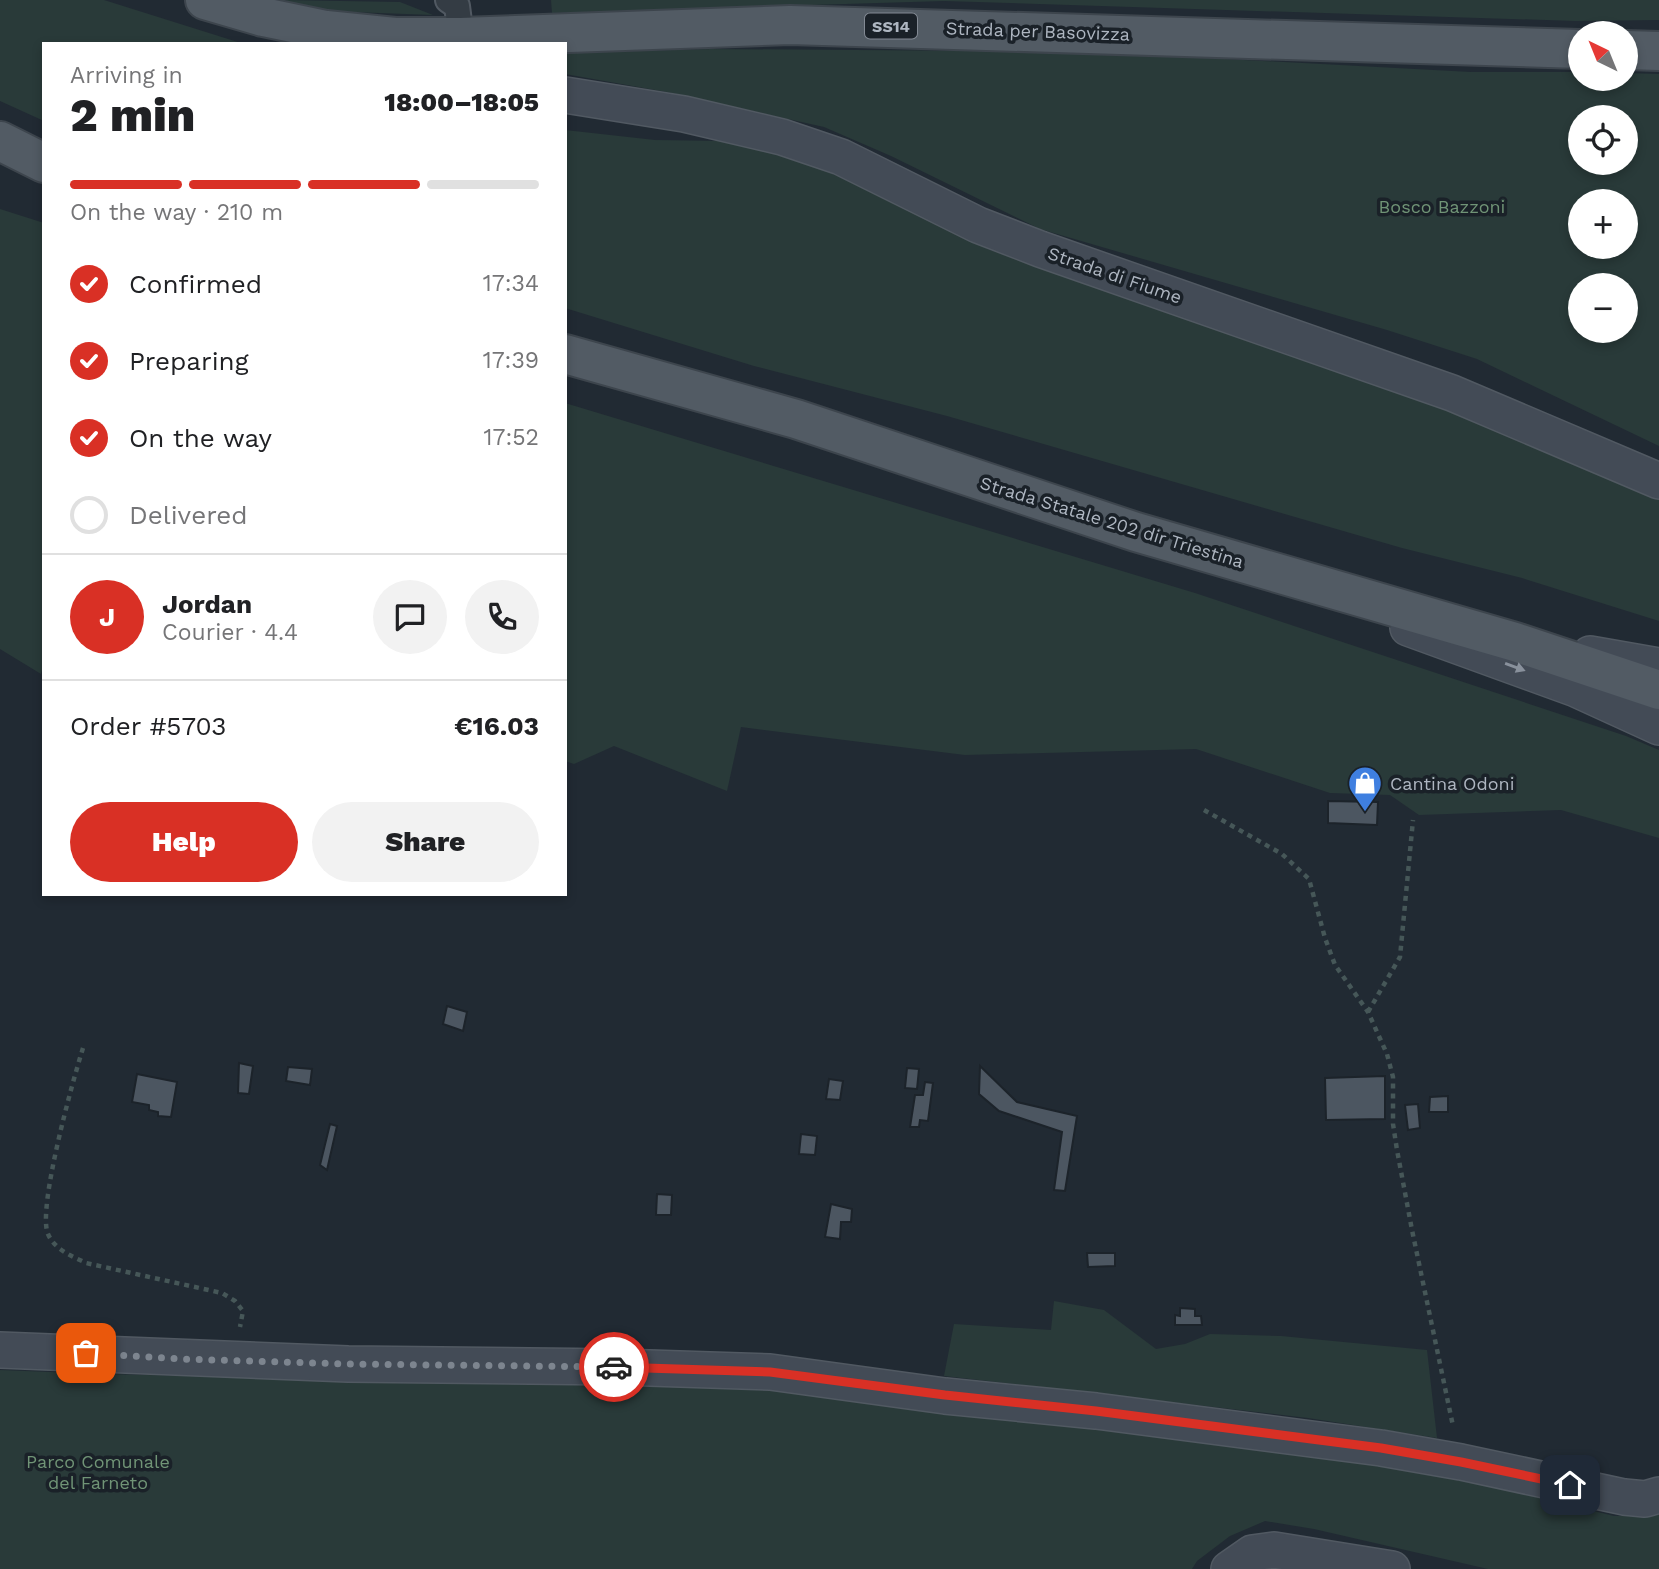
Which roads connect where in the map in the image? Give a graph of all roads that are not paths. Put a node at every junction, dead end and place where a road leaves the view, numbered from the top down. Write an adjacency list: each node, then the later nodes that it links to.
1 (205, 0): 3 (main road, Strada per Basovizza / SS14)
2 (448, 0): 3 (street)
3 (464, 40): 4 (main road, Strada per Basovizza / SS14)
4 (1568, 49)
5 (1638, 51): 6 (main road)
6 (1659, 51)
7 (567, 95): 11 (street, Strada di Fiume)
8 (0, 141): 9 (main road)
9 (42, 162)
10 (567, 355): 12 (main road, Strada Statale 202 dir Triestina)
11 (1659, 481)
12 (1175, 543): 13 (main road, Strada Statale 202 dir Triestina); 16 (street, one-way to 16)
13 (1515, 642): 14 (street); 15 (main road, Strada Statale 202 dir Triestina)
14 (1659, 666)
15 (1659, 690)
16 (1659, 727)
17 (0, 1350): 18 (street)
18 (1659, 1495)
19 (1229, 1569): 20 (street)
20 (1392, 1569)

